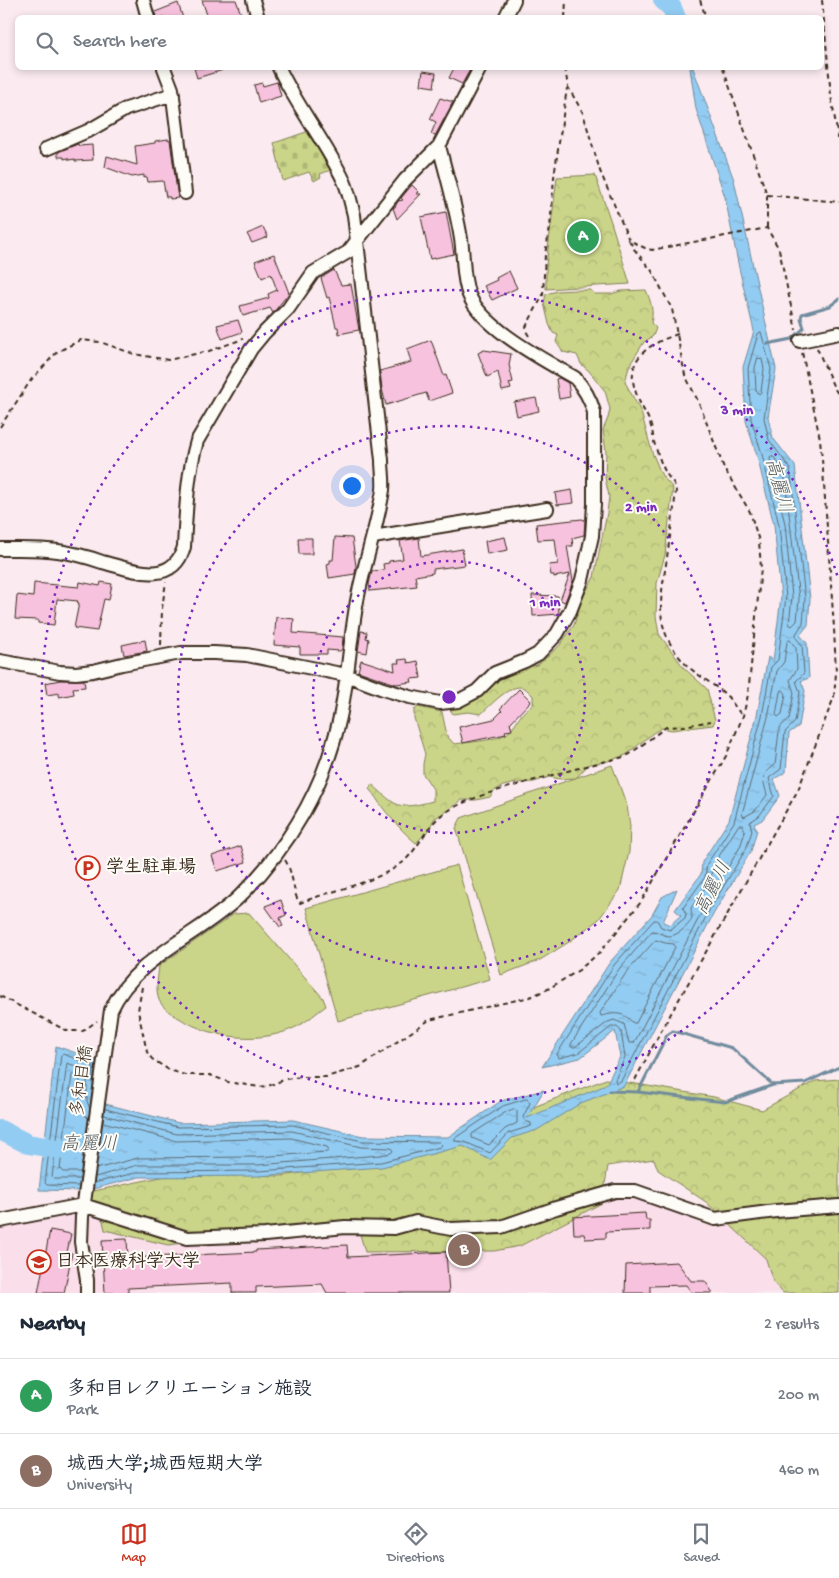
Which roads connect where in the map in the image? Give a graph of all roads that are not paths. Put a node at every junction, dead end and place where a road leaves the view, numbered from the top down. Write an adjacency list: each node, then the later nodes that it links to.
1 (143, 0): 4 (street)
2 (253, 0): 5 (street)
3 (514, 0): 6 (street)
4 (147, 15)
5 (257, 15)
6 (506, 15)
7 (165, 70): 10 (street)
8 (279, 70): 14 (street)
9 (479, 70): 11 (street)
10 (173, 94): 12 (street); 13 (street)
11 (439, 146): 14 (street); 21 (street)
12 (46, 149)
13 (185, 193)
14 (357, 242): 18 (street); 19 (street)
15 (839, 333): 16 (street)
16 (806, 340)
17 (547, 509): 18 (street)
18 (373, 537): 21 (street)
19 (0, 549)
20 (0, 661): 21 (street)
21 (346, 675): 22 (street, 多和目橋)
22 (84, 1201): 23 (street); 24 (street); 25 (street, 多和目橋)
23 (839, 1206)
24 (0, 1221)
25 (87, 1293)

